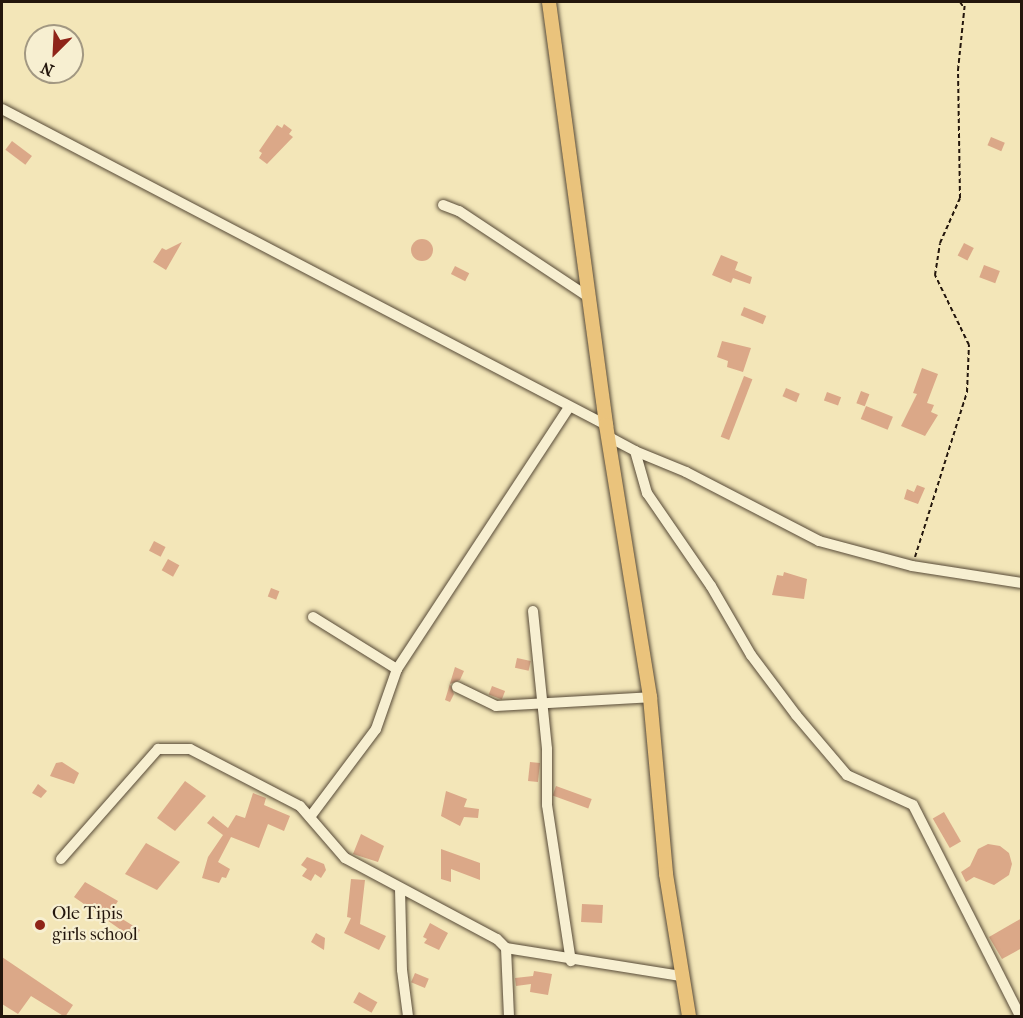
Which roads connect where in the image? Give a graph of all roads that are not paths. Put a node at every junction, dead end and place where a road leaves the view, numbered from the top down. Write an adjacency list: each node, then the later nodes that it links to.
1 (549, 2): 4 (main road)
2 (2, 109): 5 (street)
3 (443, 205): 4 (street)
4 (590, 298): 6 (main road)
5 (568, 409): 6 (street); 11 (street)
6 (608, 431): 7 (street); 13 (main road)
7 (635, 452): 8 (street); 24 (street)
8 (1022, 583)
9 (533, 611): 14 (street)
10 (313, 617): 11 (street)
11 (397, 669): 15 (street)
12 (457, 687): 14 (street)
13 (650, 697): 14 (street); 20 (main road)
14 (543, 704): 19 (street)
15 (310, 817): 16 (street); 17 (street)
16 (61, 859)
17 (400, 889): 18 (street); 21 (street)
18 (506, 948): 19 (street); 22 (street)
19 (571, 961): 20 (street)
20 (681, 976): 23 (main road)
21 (408, 1017)
22 (509, 1017)
23 (689, 1017)
24 (1020, 1017)

